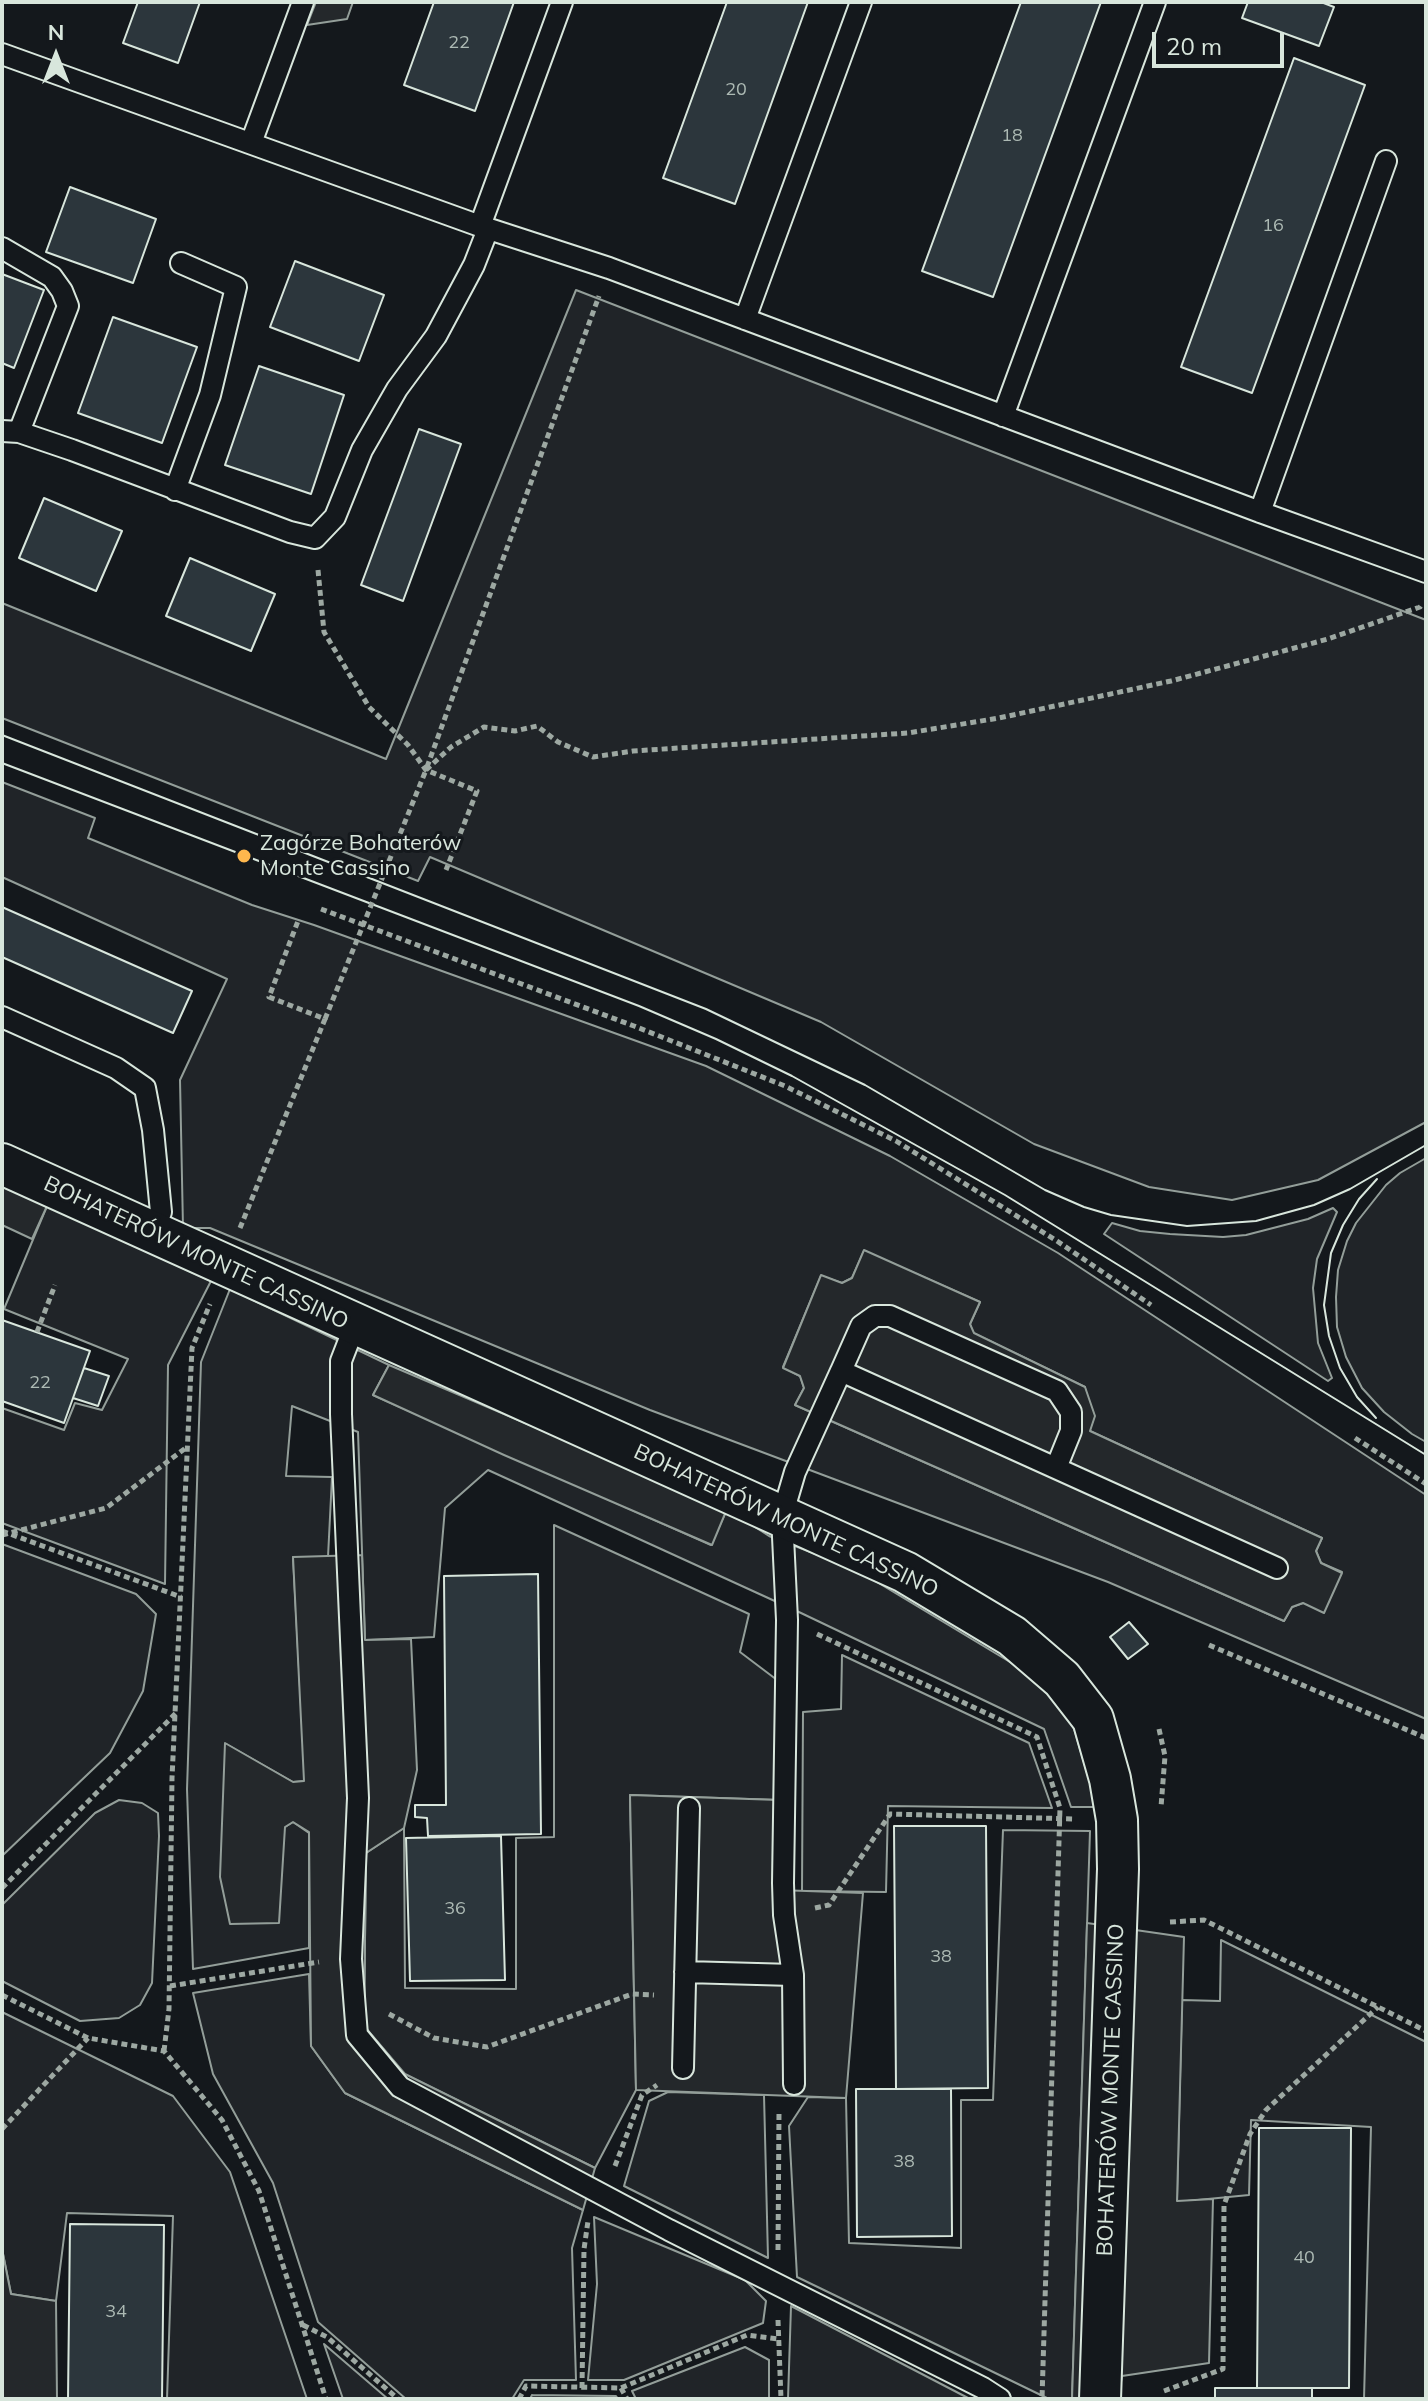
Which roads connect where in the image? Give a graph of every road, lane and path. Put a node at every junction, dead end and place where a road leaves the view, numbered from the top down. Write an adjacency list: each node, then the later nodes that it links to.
1 (303, 2): 6 (lane)
2 (562, 2): 8 (lane)
3 (861, 2): 12 (lane)
4 (1155, 2): 13 (lane)
5 (2, 54): 6 (lane)
6 (251, 143): 8 (lane)
7 (1386, 161): 16 (lane)
8 (484, 227): 11 (lane); 17 (lane)
9 (2, 248): 14 (lane)
10 (181, 263): 15 (lane)
11 (609, 268): 12 (lane); 20 (path)
12 (745, 319): 13 (lane)
13 (1003, 416): 16 (lane)
14 (11, 432): 15 (lane)
15 (175, 490): 17 (lane)
16 (1260, 512): 18 (lane)
17 (315, 538): 20 (path)
18 (1426, 572)
19 (1426, 597): 20 (path)
20 (426, 770): 21 (path); 25 (path, bridge)
21 (446, 870)
22 (321, 909): 30 (path)
23 (298, 921): 25 (path)
24 (2, 1017): 27 (lane)
25 (325, 1019): 28 (path)
26 (2, 1164): 27 (street, BOHATERÓW MONTE CASSINO)
27 (153, 1231): 28 (street, BOHATERÓW MONTE CASSINO)
28 (226, 1265): 31 (street, BOHATERÓW MONTE CASSINO); 35 (path)
29 (55, 1285): 32 (path)
30 (1151, 1305)
31 (355, 1325): 38 (street, BOHATERÓW MONTE CASSINO); 69 (lane)
32 (37, 1332)
33 (841, 1371): 36 (lane); 36 (lane); 38 (lane)
34 (1355, 1438): 37 (path)
35 (188, 1447): 40 (path); 42 (path)
36 (1056, 1468): 41 (lane)
37 (1426, 1484)
38 (782, 1516): 43 (lane); 84 (street, BOHATERÓW MONTE CASSINO)
39 (2, 1533): 40 (path)
40 (9, 1534): 42 (path)
41 (1277, 1568)
42 (181, 1597): 45 (path)
43 (787, 1620): 49 (path); 52 (lane)
44 (1209, 1645): 47 (path)
45 (176, 1713): 51 (path); 57 (path)
46 (1159, 1729): 50 (path)
47 (1426, 1738)
48 (689, 1808): 55 (lane)
49 (1060, 1818): 52 (path); 83 (path)
50 (1160, 1819)
51 (2, 1888)
52 (784, 1915): 56 (lane)
53 (1170, 1922): 60 (path)
54 (313, 1962): 57 (path)
55 (685, 1972): 56 (lane); 59 (lane)
56 (793, 1975): 66 (lane)
57 (170, 1986): 64 (path)
58 (2, 1995): 63 (path)
59 (684, 1996): 61 (path); 65 (lane)
60 (1378, 2007): 62 (path); 76 (path)
61 (384, 2011)
62 (1426, 2031)
63 (88, 2038): 64 (path); 67 (path)
64 (164, 2051): 71 (path)
65 (683, 2068): 68 (path)
66 (794, 2084): 70 (path)
67 (2, 2129)
68 (620, 2154)
69 (603, 2194): 74 (path); 82 (lane)
70 (778, 2255)
71 (302, 2325): 77 (path); 78 (path)
72 (778, 2326): 73 (path)
73 (778, 2339): 75 (path); 81 (path)
74 (582, 2388): 75 (path); 79 (path)
75 (621, 2388): 80 (path)
76 (1164, 2391)
77 (326, 2399)
78 (398, 2399)
79 (519, 2399)
80 (627, 2399)
81 (781, 2399)
82 (1000, 2399)
83 (1042, 2399)
84 (1100, 2399)

